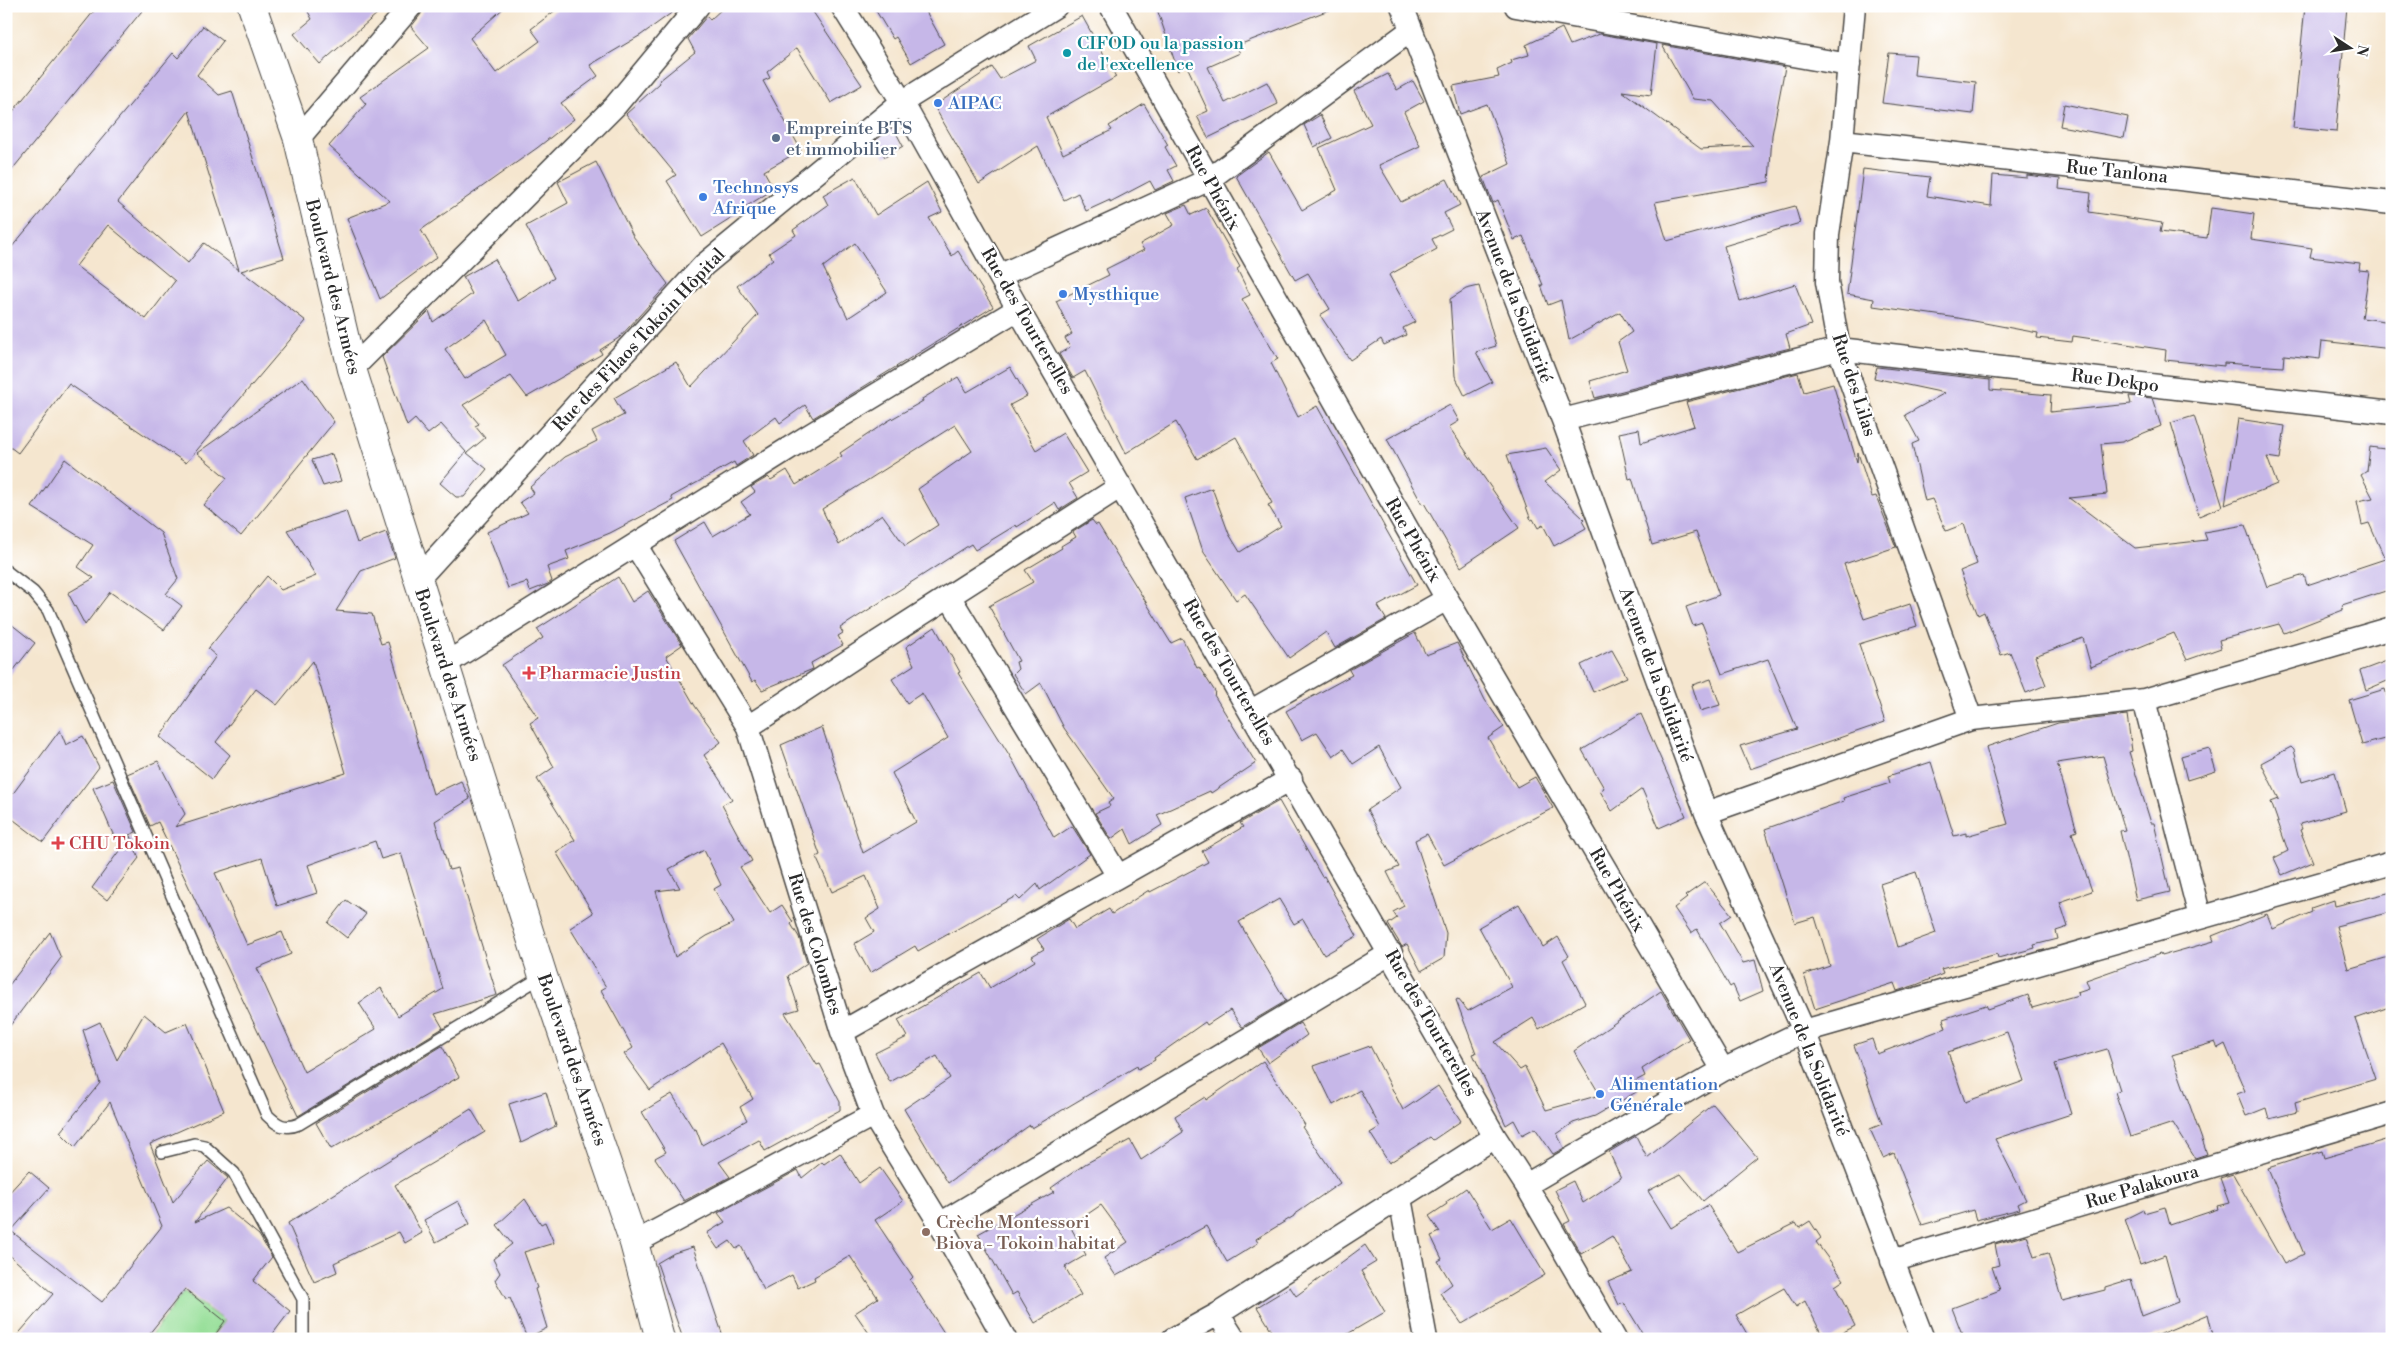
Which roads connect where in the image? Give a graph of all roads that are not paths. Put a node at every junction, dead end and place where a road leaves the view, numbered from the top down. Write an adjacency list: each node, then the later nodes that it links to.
1 (252, 6): 13 (main road, Boulevard des Armées)
2 (411, 6): 13 (street)
3 (698, 6): 20 (street)
4 (842, 6): 12 (street, Rue des Tourterelles)
5 (1056, 6): 12 (street, Rue des Filaos Tokoin Hôpital)
6 (1111, 6): 15 (street, Rue Phénix)
7 (1402, 6): 10 (street, Avenue de la Solidarité)
8 (1516, 6): 11 (street)
9 (1854, 6): 11 (street, Rue des Lilas)
10 (1410, 31): 15 (street); 22 (street, Avenue de la Solidarité)
11 (1849, 66): 14 (street, Rue des Lilas)
12 (902, 102): 17 (street, Rue des Tourterelles); 26 (street, Rue des Filaos Tokoin Hôpital)
13 (298, 139): 20 (main road, Boulevard des Armées)
14 (1842, 141): 16 (street, Rue Tanlona); 19 (street, Rue des Lilas)
15 (1208, 180): 17 (street); 28 (street, Rue Phénix)
16 (2392, 203)
17 (1000, 275): 18 (street, Rue des Tourterelles)
18 (1018, 309): 23 (street, Rue des Tourterelles); 24 (street)
19 (1839, 348): 21 (street, Rue Dekpo); 22 (street); 33 (street, Rue des Lilas)
20 (352, 369): 26 (main road, Boulevard des Armées)
21 (2392, 413)
22 (1563, 420): 36 (street, Avenue de la Solidarité)
23 (1121, 486): 27 (street); 32 (street, Rue des Tourterelles)
24 (636, 546): 30 (street); 34 (street, Rue des Colombes)
25 (6, 571): 41 (lane)
26 (418, 579): 30 (main road, Boulevard des Armées)
27 (949, 596): 34 (street); 38 (street)
28 (1447, 600): 32 (street); 44 (street, Rue Phénix)
29 (2392, 628): 31 (street)
30 (445, 664): 41 (main road, Boulevard des Armées)
31 (2144, 700): 33 (street); 39 (street)
32 (1251, 711): 35 (street, Rue des Tourterelles)
33 (1971, 719): 36 (street)
34 (748, 727): 43 (street, Rue des Colombes)
35 (1291, 779): 38 (street); 40 (street, Rue des Tourterelles)
36 (1706, 813): 42 (street, Avenue de la Solidarité)
37 (2392, 862): 39 (street)
38 (1118, 876): 43 (street)
39 (2200, 918): 42 (street)
40 (1390, 953): 47 (street, Rue des Tourterelles); 51 (street)
41 (543, 976): 52 (main road, Boulevard des Armées)
42 (1804, 1031): 44 (street); 53 (street, Avenue de la Solidarité)
43 (842, 1032): 46 (street, Rue des Colombes)
44 (1723, 1070): 49 (street)
45 (2392, 1113): 53 (street, Rue Palakoura)
46 (873, 1115): 51 (street, Rue des Colombes); 52 (street)
47 (1495, 1137): 49 (street, Rue des Tourterelles); 50 (street)
48 (162, 1152): 55 (lane)
49 (1526, 1185): 61 (street, Rue des Tourterelles)
50 (1400, 1198): 54 (street); 60 (street)
51 (940, 1224): 57 (street, Rue des Colombes)
52 (634, 1243): 56 (main road, Boulevard des Armées)
53 (1892, 1261): 62 (street, Avenue de la Solidarité)
54 (1218, 1314): 58 (street); 59 (street)
55 (303, 1339)
56 (660, 1339)
57 (1005, 1339)
58 (1172, 1339)
59 (1234, 1339)
60 (1426, 1339)
61 (1615, 1339)
62 (1923, 1339)

